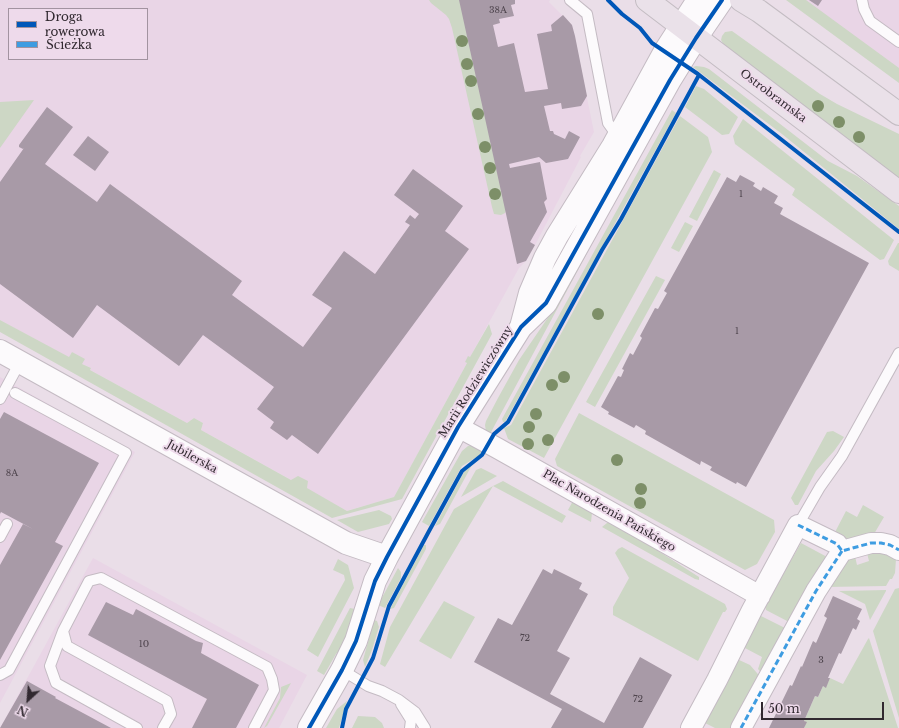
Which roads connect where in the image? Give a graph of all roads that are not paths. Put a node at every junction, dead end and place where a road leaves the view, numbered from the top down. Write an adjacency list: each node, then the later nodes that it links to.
1 (570, 0): 10 (lane)
2 (647, 0): 7 (main road, Ostrobramska)
3 (698, 0): 7 (street, Marii Rodziewiczówny)
4 (722, 0): 7 (street, Marii Rodziewiczówny)
5 (741, 0): 9 (main road)
6 (862, 0): 8 (lane)
7 (689, 32): 10 (street, Marii Rodziewiczówny); 11 (main road, Ostrobramska); 12 (street, Marii Rodziewiczówny)
8 (899, 42)
9 (899, 114)
10 (618, 137): 12 (street, Marii Rodziewiczówny)
11 (899, 192)
12 (521, 327): 18 (street, Marii Rodziewiczówny)
13 (0, 350): 15 (street, Jubilerska)
14 (899, 353): 20 (lane)
15 (20, 362): 17 (lane); 24 (street, Jubilerska)
16 (15, 393): 28 (lane)
17 (0, 399)
18 (458, 428): 24 (street, Marii Rodziewiczówny); 25 (street, Plac Narodzenia Pańskiego)
19 (7, 524): 21 (lane)
20 (798, 525): 23 (street); 25 (street)
21 (0, 537)
22 (899, 550): 23 (street)
23 (842, 551): 37 (street)
24 (387, 557): 27 (street, Marii Rodziewiczówny)
25 (760, 596): 36 (street)
26 (63, 631): 30 (lane); 31 (lane); 32 (lane)
27 (342, 670): 29 (lane); 33 (street, Marii Rodziewiczówny)
28 (0, 675)
29 (399, 700): 34 (lane); 35 (lane)
30 (137, 728)
31 (163, 728)
32 (254, 728)
33 (309, 728)
34 (410, 728)
35 (425, 728)
36 (691, 728)
37 (741, 728)

